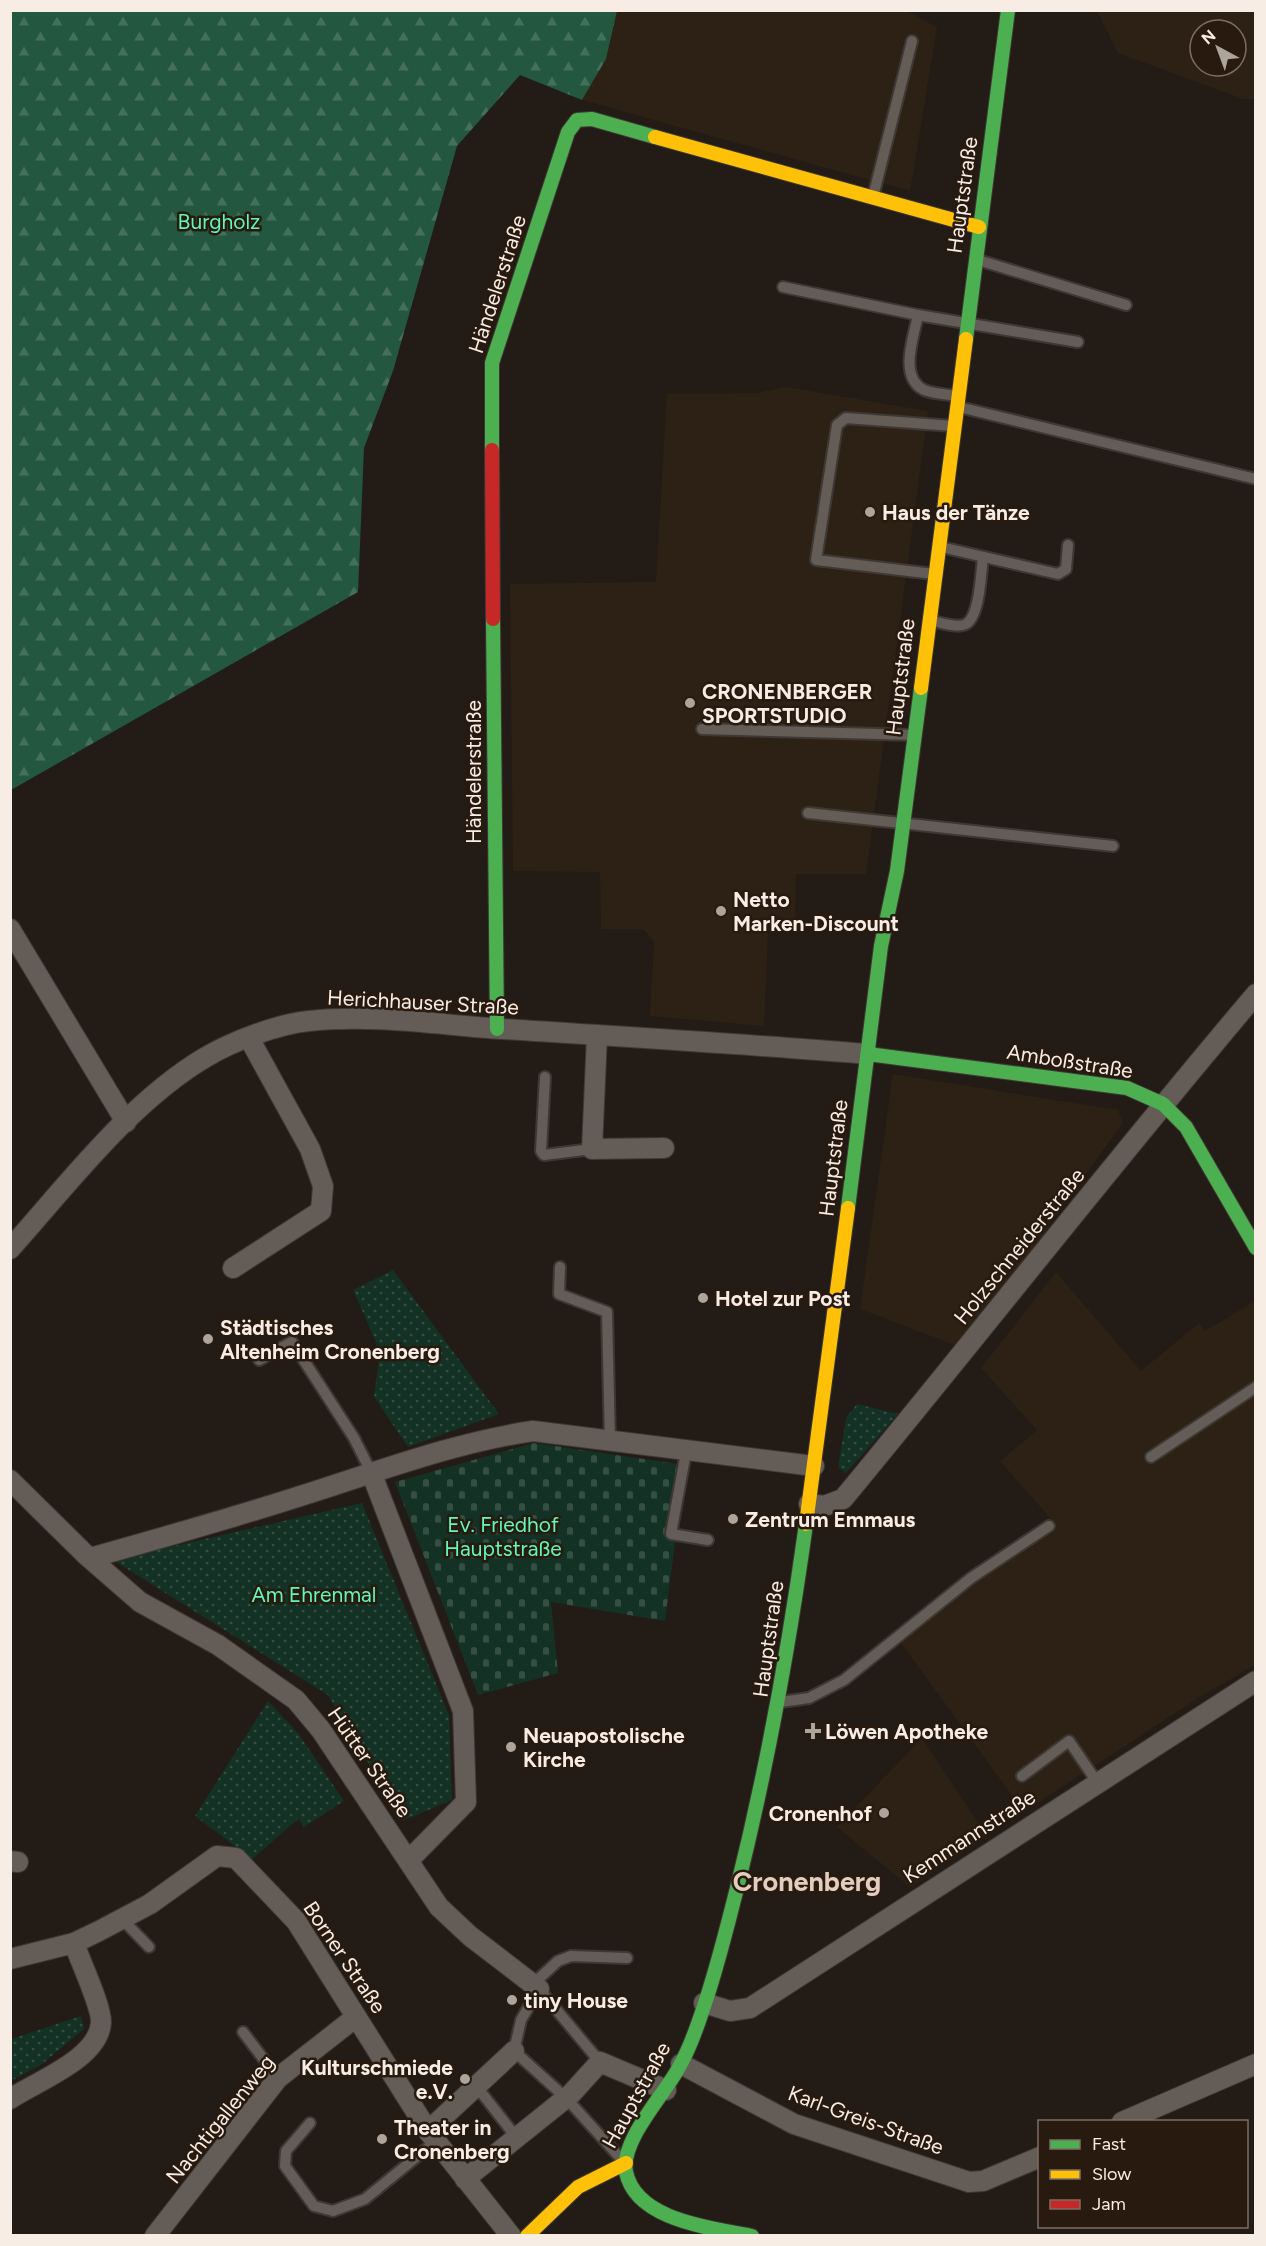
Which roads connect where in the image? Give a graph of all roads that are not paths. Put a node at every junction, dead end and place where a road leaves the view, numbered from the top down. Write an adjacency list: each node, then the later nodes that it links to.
1 (1008, 10): 4 (main road, Hauptstraße)
2 (912, 41): 3 (lane)
3 (873, 197): 4 (main road, Händelerstraße); 26 (main road, Händelerstraße)
4 (979, 227): 5 (main road, Hauptstraße)
5 (975, 259): 7 (lane); 9 (main road, Hauptstraße)
6 (783, 286): 8 (lane)
7 (1126, 305)
8 (918, 315): 9 (lane); 11 (lane)
9 (967, 322): 10 (lane); 11 (main road, Hauptstraße)
10 (1078, 342)
11 (956, 401): 12 (main road, Hauptstraße); 13 (lane)
12 (953, 426): 15 (main road, Hauptstraße); 17 (lane)
13 (1256, 479)
14 (1068, 545): 16 (lane)
15 (938, 547): 16 (lane); 17 (main road, Hauptstraße)
16 (983, 557): 18 (lane)
17 (934, 574): 18 (main road, Hauptstraße)
18 (929, 620): 20 (main road, Hauptstraße)
19 (702, 729): 20 (lane)
20 (914, 735): 22 (main road, Hauptstraße)
21 (808, 813): 22 (lane)
22 (902, 824): 23 (lane); 29 (main road, Hauptstraße)
23 (1113, 846)
24 (10, 929): 32 (street)
25 (1256, 994): 31 (street, Holzschneiderstraße)
26 (497, 1029): 27 (street, Herichhauser Straße); 28 (street, Herichhauser Straße)
27 (597, 1035): 29 (street, Herichhauser Straße); 34 (street)
28 (249, 1038): 32 (street, Herichhauser Straße); 38 (street)
29 (868, 1054): 31 (main road, Amboßstraße); 44 (main road, Hauptstraße)
30 (545, 1077): 34 (lane)
31 (1162, 1104): 35 (main road, Amboßstraße); 47 (street, Holzschneiderstraße)
32 (126, 1122): 36 (street, Herichhauser Straße)
33 (664, 1148): 34 (street)
34 (592, 1149)
35 (1256, 1248)
36 (10, 1249)
37 (560, 1267): 41 (lane)
38 (233, 1269)
39 (259, 1359): 45 (lane)
40 (1256, 1387): 43 (lane)
41 (610, 1442): 42 (street); 45 (street)
42 (686, 1452): 44 (street); 49 (lane)
43 (1151, 1457)
44 (814, 1467): 47 (main road, Hauptstraße)
45 (371, 1472): 50 (street); 55 (street)
46 (10, 1480): 50 (street, Hütter Straße)
47 (809, 1504): 52 (main road, Hauptstraße)
48 (1049, 1526): 52 (lane)
49 (708, 1540)
50 (90, 1558): 55 (street, Hütter Straße)
51 (1256, 1682): 54 (street, Kemmannstraße)
52 (780, 1702): 62 (main road, Hauptstraße)
53 (1022, 1776): 54 (lane)
54 (1097, 1782): 62 (street, Kemmannstraße)
55 (409, 1860): 61 (street, Hütter Straße)
56 (122, 1919): 57 (street, Borner Straße); 58 (lane); 63 (street, Borner Straße)
57 (74, 1943): 60 (street, Borner Straße); 73 (street)
58 (148, 1947)
59 (627, 1958): 61 (lane)
60 (10, 1959)
61 (536, 1987): 65 (lane); 66 (lane, Hütter Straße)
62 (704, 2003): 67 (main road, Hauptstraße)
63 (356, 2017): 69 (street, Nachtigallenweg); 76 (street, Borner Straße)
64 (243, 2032): 69 (lane)
65 (514, 2051): 70 (street); 72 (lane)
66 (600, 2062): 71 (street, Hütter Straße); 72 (street)
67 (681, 2064): 71 (main road, Hauptstraße); 78 (street, Karl-Greis-Straße)
68 (1256, 2064): 74 (street)
69 (278, 2078): 82 (street, Nachtigallenweg)
70 (477, 2087): 76 (street); 77 (lane)
71 (666, 2090): 79 (main road, Hauptstraße)
72 (566, 2098): 77 (street); 79 (lane)
73 (10, 2099)
74 (1124, 2120)
75 (310, 2123): 76 (lane)
76 (432, 2136): 80 (street, Borner Straße)
77 (517, 2138): 80 (street)
78 (1038, 2158)
79 (626, 2163): 81 (main road); 84 (main road, Hauptstraße)
80 (465, 2179): 83 (street, Borner Straße)
81 (693, 2229): 85 (main road)
82 (154, 2235)
83 (511, 2235)
84 (526, 2235)
85 (752, 2235)

